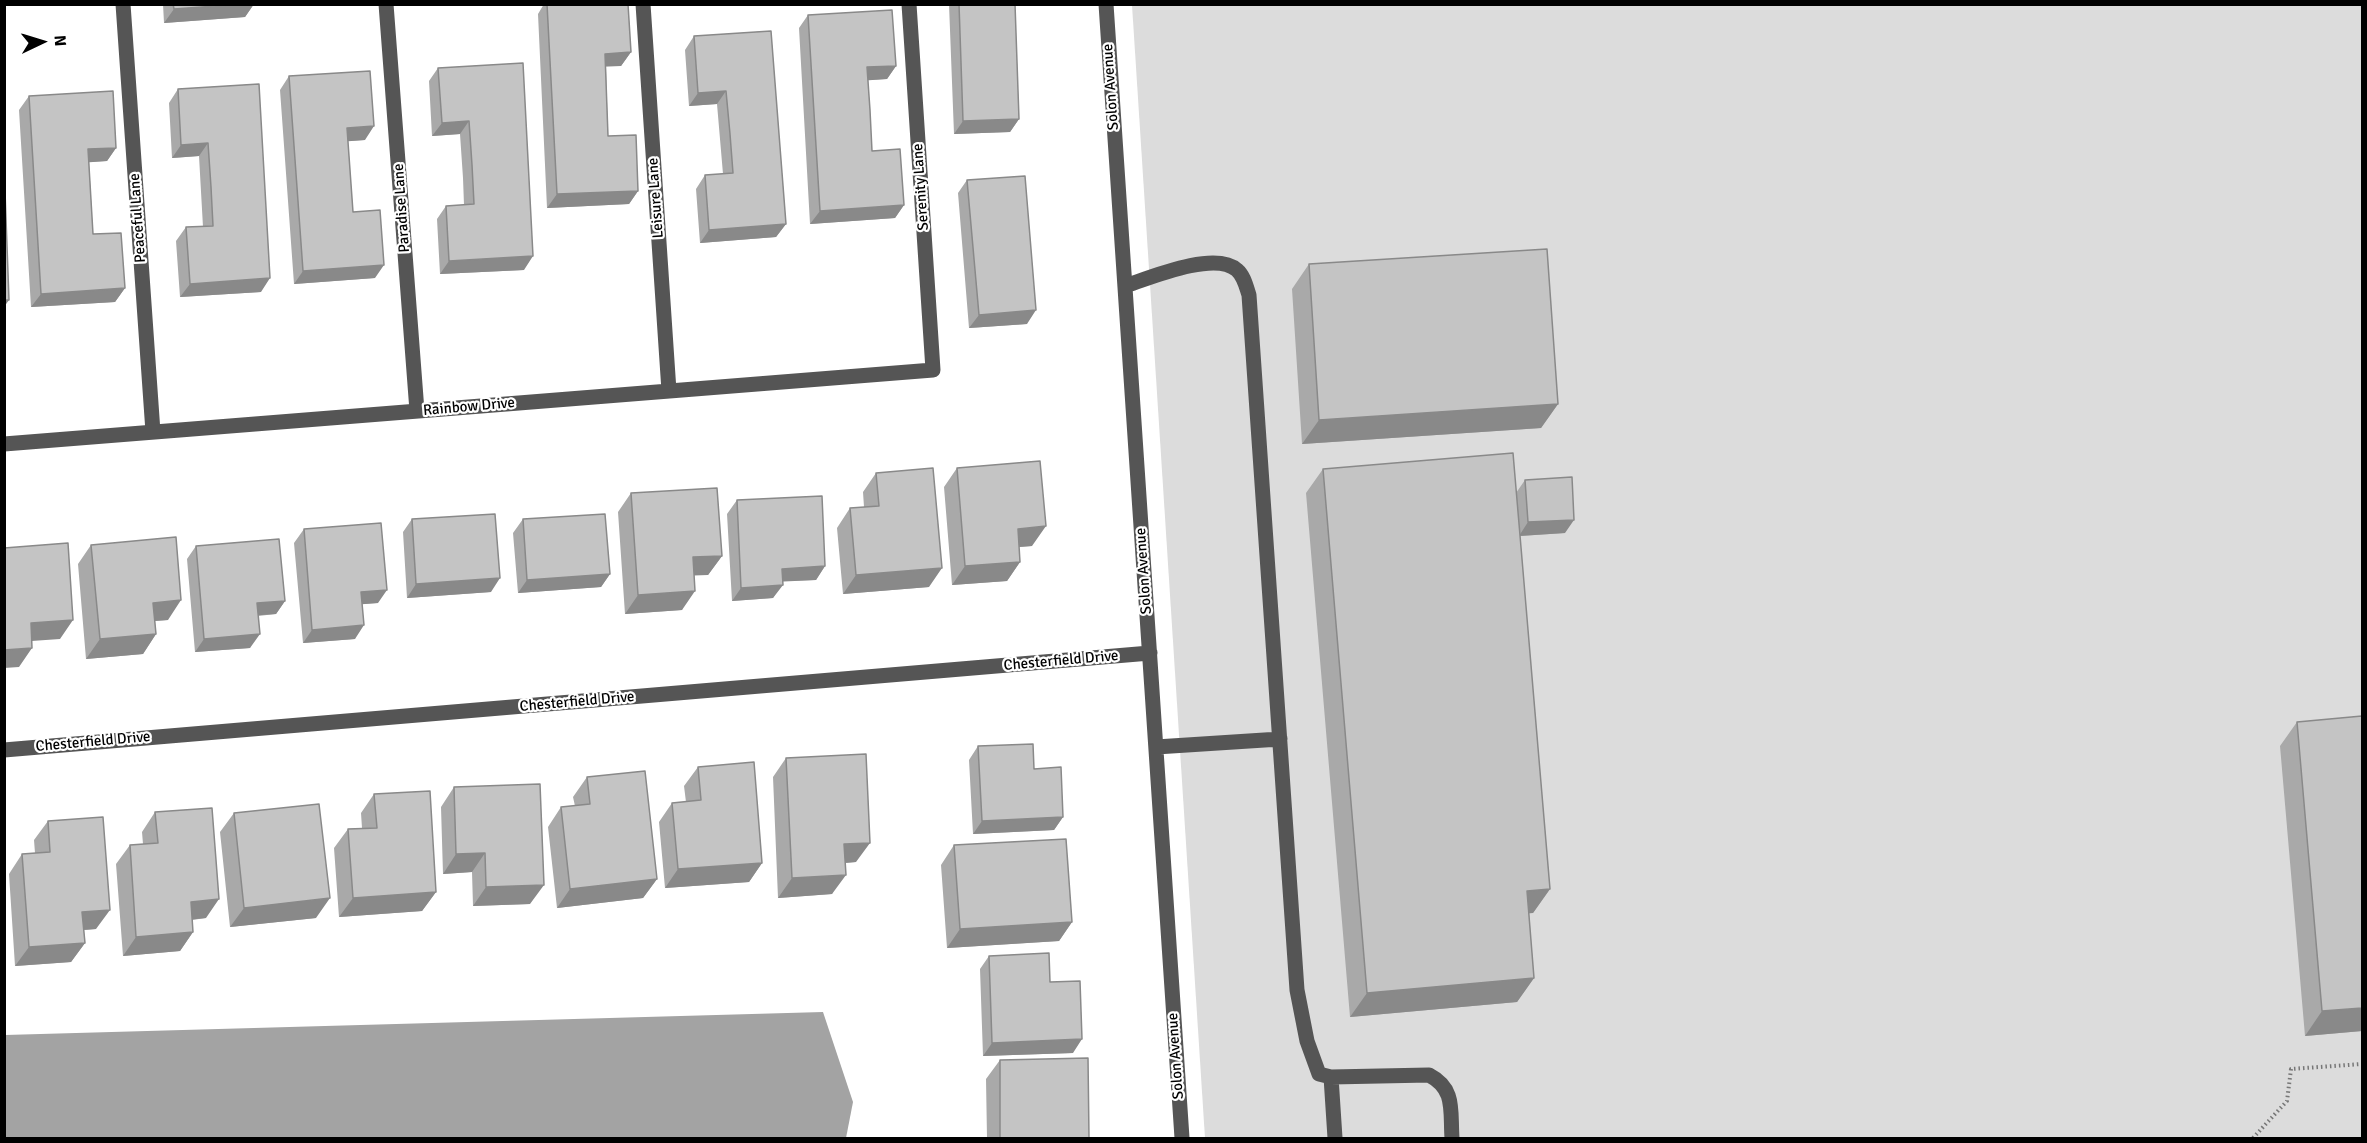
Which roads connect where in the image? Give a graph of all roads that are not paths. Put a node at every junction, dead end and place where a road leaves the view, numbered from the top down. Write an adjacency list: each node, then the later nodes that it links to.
1 (123, 4): 10 (street, Peaceful Lane)
2 (386, 4): 9 (street, Paradise Lane)
3 (643, 4): 8 (street, Leisure Lane)
4 (909, 4): 7 (street, Serenity Lane)
5 (1106, 4): 6 (street, Solon Avenue)
6 (1125, 286): 12 (street, Solon Avenue); 13 (street)
7 (933, 370): 8 (street, Rainbow Drive)
8 (669, 391): 9 (street, Rainbow Drive)
9 (417, 411): 10 (street, Rainbow Drive)
10 (153, 432): 11 (street, Rainbow Drive)
11 (4, 444)
12 (1150, 653): 14 (street, Solon Avenue); 15 (street, Chesterfield Drive)
13 (1280, 739): 14 (street); 16 (street)
14 (1156, 747): 17 (street, Solon Avenue)
15 (4, 750)
16 (1331, 1077): 18 (street); 19 (street)
17 (1182, 1138)
18 (1335, 1138)
19 (1452, 1138)

